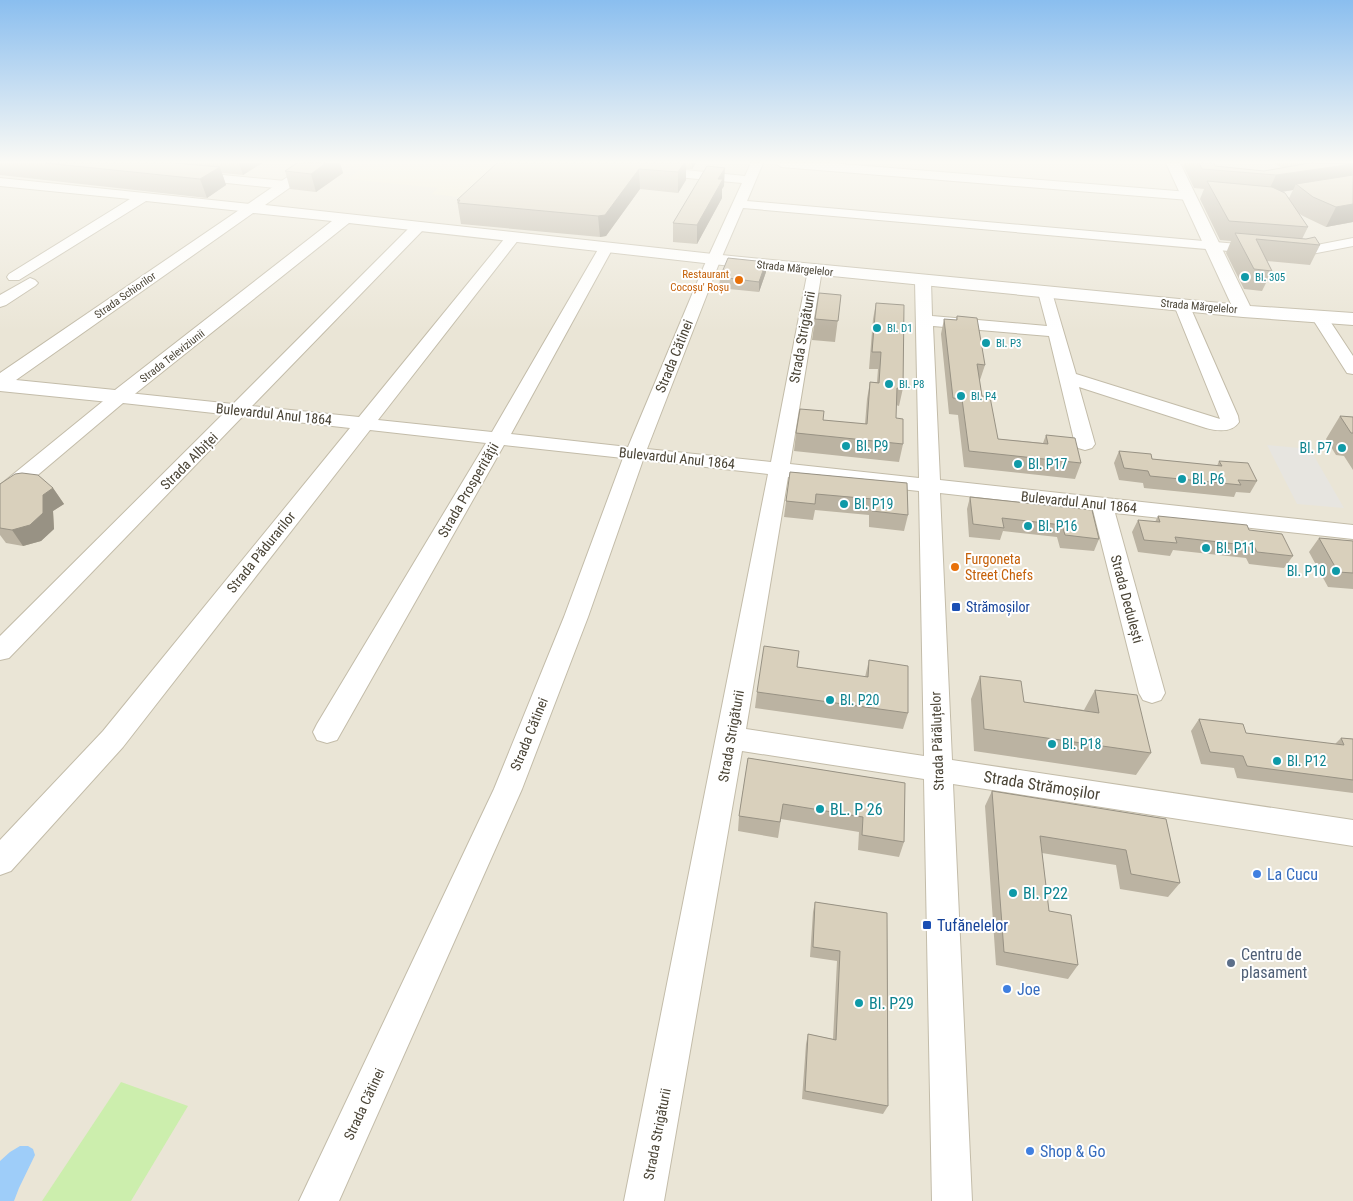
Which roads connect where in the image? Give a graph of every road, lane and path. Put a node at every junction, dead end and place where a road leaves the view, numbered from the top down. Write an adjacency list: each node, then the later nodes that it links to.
1 (108, 219): 18 (street)
2 (234, 219): 31 (street, Strada Schiorilor)
3 (345, 219): 32 (street, Strada Televiziunii)
4 (356, 219): 8 (street, Strada Mărgelelor)
5 (732, 219): 16 (street, Strada Cătinei)
6 (908, 219): 13 (street)
7 (1201, 219): 13 (street)
8 (419, 226): 9 (street, Strada Mărgelelor); 33 (street, Strada Albiței)
9 (514, 236): 12 (street, Strada Mărgelelor); 34 (street, Strada Pădurarilor)
10 (1312, 236): 14 (street)
11 (1353, 242): 14 (street)
12 (607, 246): 16 (street, Strada Mărgelelor); 35 (street, Strada Prosperității)
13 (1212, 246): 14 (street); 24 (street)
14 (1334, 246): 15 (street)
15 (1353, 255)
16 (715, 258): 17 (street, Strada Mărgelelor); 37 (street, Strada Cătinei)
17 (815, 270): 19 (street, Strada Mărgelelor); 38 (street, Strada Strigăturii)
18 (14, 277)
19 (923, 280): 21 (street, Strada Mărgelelor); 27 (street, Strada Părăluțelor)
20 (30, 283): 22 (street)
21 (1046, 292): 23 (street, Strada Mărgelelor); 28 (street)
22 (0, 302)
23 (1182, 305): 24 (street, Strada Mărgelelor); 30 (street)
24 (1243, 311): 25 (street, Strada Mărgelelor)
25 (1320, 318): 26 (street, Strada Mărgelelor); 29 (street)
26 (1353, 318)
27 (924, 320): 28 (street); 39 (street, Strada Părăluțelor)
28 (1055, 332): 30 (street)
29 (1353, 368)
30 (1067, 377): 36 (street)
31 (0, 383): 32 (street, Bulevardul Anul 1864)
32 (119, 398): 33 (street, Bulevardul Anul 1864); 40 (street, Strada Televiziunii)
33 (238, 411): 34 (street, Bulevardul Anul 1864); 43 (street, Strada Albiței)
34 (364, 424): 35 (street, Bulevardul Anul 1864); 49 (street, Strada Pădurarilor)
35 (498, 439): 37 (street, Bulevardul Anul 1864); 45 (street, Strada Prosperității)
36 (1086, 444)
37 (635, 454): 38 (street, Bulevardul Anul 1864); 50 (street, Strada Cătinei)
38 (778, 469): 39 (street, Bulevardul Anul 1864); 46 (street, Strada Strigăturii)
39 (930, 486): 41 (street, Bulevardul Anul 1864); 47 (street, Strada Părăluțelor)
40 (0, 496)
41 (1102, 504): 42 (street, Bulevardul Anul 1864); 44 (street, Strada Dedulești)
42 (1353, 532)
43 (0, 651)
44 (1152, 693)
45 (326, 732)
46 (731, 738): 47 (street, Strada Strămoșilor); 51 (street, Strada Strigăturii)
47 (938, 770): 48 (street, Strada Strămoșilor); 52 (street, Strada Părăluțelor)
48 (1353, 833)
49 (0, 861)
50 (319, 1201)
51 (644, 1201)
52 (952, 1201)

